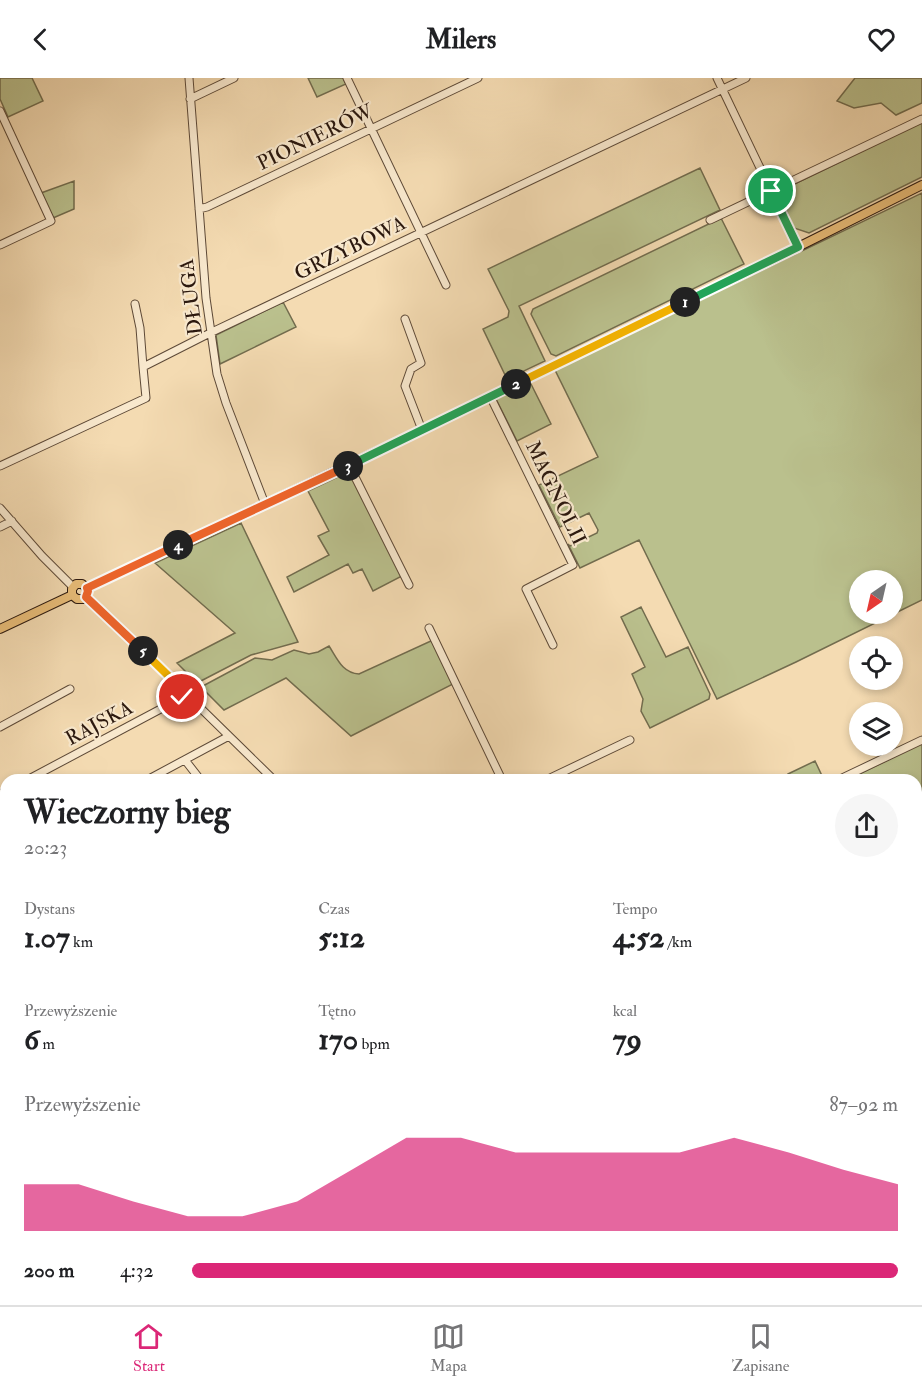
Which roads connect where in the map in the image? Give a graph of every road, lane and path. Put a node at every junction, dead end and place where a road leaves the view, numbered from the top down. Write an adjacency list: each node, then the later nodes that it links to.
1 (189, 78): 8 (street, DŁUGA)
2 (234, 78): 8 (street)
3 (347, 78): 11 (street)
4 (478, 78): 11 (street, PIONIERÓW)
5 (717, 78): 7 (street)
6 (746, 78): 7 (street, GRZYBOWA)
7 (723, 89): 13 (street); 16 (street, GRZYBOWA)
8 (190, 99): 14 (street, DŁUGA)
9 (0, 111): 17 (street)
10 (922, 119): 13 (street)
11 (372, 128): 14 (street, PIONIERÓW); 16 (street)
12 (922, 185): 18 (main road)
13 (771, 191): 15 (street); 18 (street)
14 (199, 209): 22 (street, DŁUGA)
15 (710, 219)
16 (421, 232): 19 (street); 22 (street, GRZYBOWA)
17 (0, 245)
18 (798, 247): 24 (main road)
19 (446, 285)
20 (135, 304): 23 (street)
21 (405, 320): 25 (street)
22 (212, 332): 23 (street, GRZYBOWA); 28 (street, DŁUGA)
23 (143, 367): 27 (street)
24 (490, 396): 25 (main road); 37 (street, MAGNOLII)
25 (422, 430): 26 (main road)
26 (349, 465): 28 (main road); 32 (street)
27 (0, 466)
28 (265, 504): 34 (main road)
29 (0, 508): 30 (street)
30 (12, 521): 31 (street); 33 (street)
31 (0, 527)
32 (409, 585)
33 (73, 591): 34 (main road); 34 (main road); 36 (main road)
34 (87, 592): 39 (street)
35 (429, 628): 49 (street)
36 (0, 629)
37 (553, 645)
38 (70, 689): 40 (street)
39 (187, 694): 41 (street); 45 (street, RAJSKA)
40 (0, 727)
41 (229, 736): 44 (street); 48 (street)
42 (630, 740): 50 (street)
43 (922, 740): 51 (street)
44 (184, 760): 46 (street); 47 (street)
45 (38, 774)
46 (158, 774)
47 (196, 774)
48 (268, 774)
49 (499, 774)
50 (559, 774)
51 (851, 774)

